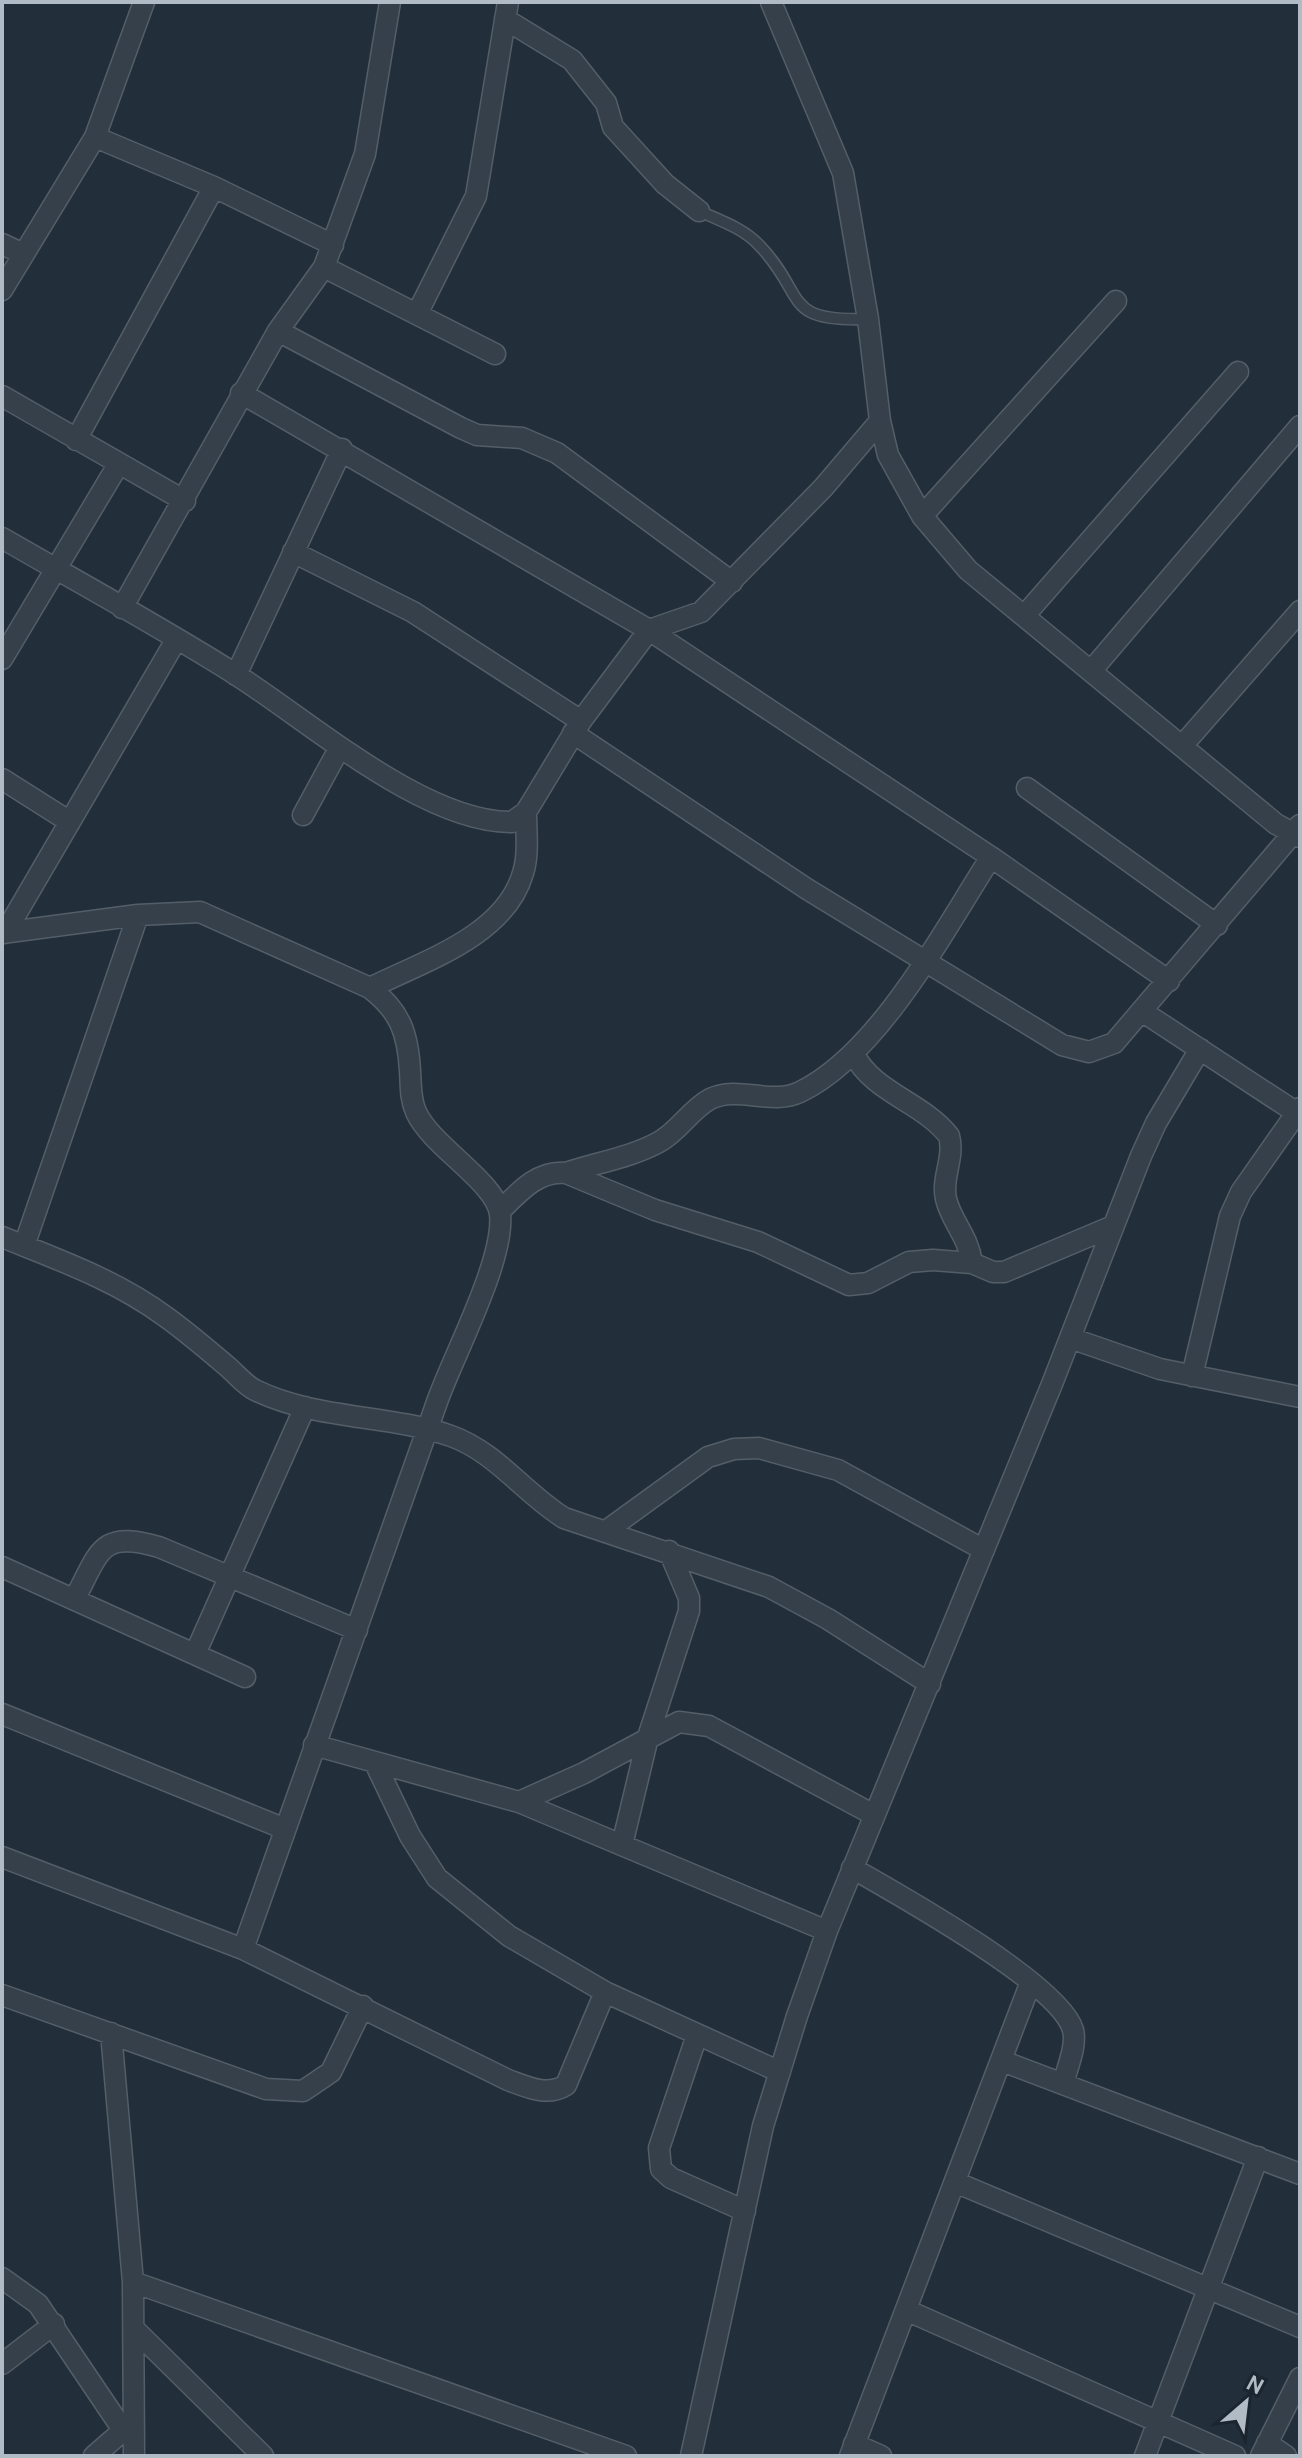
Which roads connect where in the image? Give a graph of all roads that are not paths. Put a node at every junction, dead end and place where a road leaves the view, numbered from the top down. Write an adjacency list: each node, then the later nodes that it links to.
1 (144, 2): 5 (street)
2 (390, 2): 9 (street)
3 (771, 2): 15 (street)
4 (507, 10): 7 (street); 14 (street)
5 (95, 137): 6 (street); 10 (street)
6 (214, 187): 9 (street); 23 (street)
7 (699, 211): 15 (lane)
8 (2, 244): 10 (street)
9 (333, 245): 11 (street)
10 (23, 254): 12 (street)
11 (324, 267): 14 (street); 16 (street)
12 (2, 290)
13 (1116, 301): 27 (street)
14 (417, 314): 17 (street)
15 (868, 319): 21 (street)
16 (278, 331): 19 (street); 31 (street)
17 (495, 354)
18 (1238, 372): 34 (street)
19 (241, 393): 24 (street); 26 (street)
20 (2, 396): 23 (street)
21 (880, 421): 27 (street); 31 (street)
22 (1300, 426): 38 (street)
23 (76, 440): 25 (street)
24 (342, 449): 29 (street); 35 (street)
25 (118, 465): 26 (street); 30 (street)
26 (185, 501): 32 (street)
27 (922, 516): 34 (street)
28 (2, 538): 30 (street)
29 (293, 552): 39 (street); 40 (street)
30 (53, 568): 32 (street); 37 (street)
31 (732, 582): 35 (street)
32 (122, 608): 36 (street)
33 (1300, 611): 41 (street)
34 (1024, 616): 38 (street)
35 (649, 630): 40 (street); 49 (street)
36 (176, 640): 39 (street); 47 (street)
37 (2, 659)
38 (1091, 671): 41 (street)
39 (236, 675): 42 (street)
40 (577, 727): 45 (street); 53 (street)
41 (1182, 746): 48 (street)
42 (340, 747): 45 (street); 46 (street)
43 (2, 779): 47 (street)
44 (1027, 788): 51 (street)
45 (526, 812): 55 (street)
46 (303, 815)
47 (70, 822): 52 (street)
48 (1298, 832): 51 (street)
49 (991, 857): 53 (street); 54 (street)
50 (138, 915): 52 (street); 55 (street); 64 (street)
51 (1217, 925): 54 (street)
52 (4, 933)
53 (924, 961): 56 (street); 58 (street)
54 (1169, 981): 56 (street)
55 (370, 988): 61 (street)
56 (1143, 1012): 57 (street)
57 (1200, 1049): 59 (street); 62 (street)
58 (854, 1054): 60 (street); 65 (street)
59 (1299, 1112): 67 (street)
60 (566, 1173): 61 (street); 65 (street)
61 (500, 1211): 70 (street)
62 (1113, 1226): 65 (street); 66 (street)
63 (2, 1237): 64 (street)
64 (24, 1246): 69 (street)
65 (972, 1263)
66 (1070, 1338): 67 (street); 72 (street)
67 (1192, 1376): 68 (street)
68 (1300, 1397)
69 (305, 1407): 70 (street); 75 (street)
70 (428, 1428): 71 (street); 77 (street)
71 (606, 1531): 72 (street); 73 (street)
72 (984, 1550): 80 (street)
73 (669, 1551): 80 (street); 82 (street)
74 (2, 1567): 76 (street)
75 (229, 1577): 76 (street); 77 (street); 78 (street)
76 (75, 1598): 78 (street)
77 (357, 1630): 83 (street)
78 (195, 1654): 79 (street)
79 (245, 1677)
80 (930, 1684): 86 (street)
81 (2, 1714): 87 (street)
82 (648, 1737): 85 (street); 86 (street); 88 (street)
83 (314, 1745): 84 (street); 87 (street)
84 (375, 1763): 85 (street); 94 (street)
85 (519, 1802): 88 (street)
86 (874, 1815): 90 (street)
87 (285, 1829): 92 (street)
88 (622, 1845): 91 (street)
89 (2, 1857): 92 (street)
90 (852, 1868): 91 (street); 93 (street)
91 (827, 1931): 100 (street)
92 (243, 1949): 96 (street)
93 (1030, 1984): 99 (street); 101 (street)
94 (605, 1992): 96 (street); 98 (street)
95 (3, 2003): 97 (street)
96 (363, 2006): 97 (street)
97 (111, 2033): 107 (street)
98 (697, 2035): 100 (street); 105 (street)
99 (1002, 2061): 101 (street); 104 (street)
100 (780, 2072): 105 (street)
101 (1063, 2084): 102 (street)
102 (1258, 2157): 103 (street); 108 (street)
103 (1300, 2174)
104 (955, 2182): 108 (street); 109 (street)
105 (745, 2211): 123 (street)
106 (2, 2278): 110 (street)
107 (133, 2282): 112 (street); 122 (street)
108 (1208, 2288): 111 (street); 115 (street)
109 (906, 2310): 115 (street); 117 (street)
110 (54, 2324): 113 (street); 116 (street)
111 (1300, 2327)
112 (134, 2329): 116 (street); 121 (street)
113 (2, 2364)
114 (1300, 2378): 118 (street)
115 (1158, 2422): 125 (street); 126 (street)
116 (129, 2425): 119 (street); 120 (street)
117 (852, 2450): 124 (street)
118 (1264, 2450): 127 (street)
119 (94, 2456)
120 (134, 2456)
121 (263, 2456)
122 (626, 2456)
123 (691, 2456)
124 (881, 2456)
125 (1145, 2456)
126 (1235, 2456)
127 (1286, 2456)

